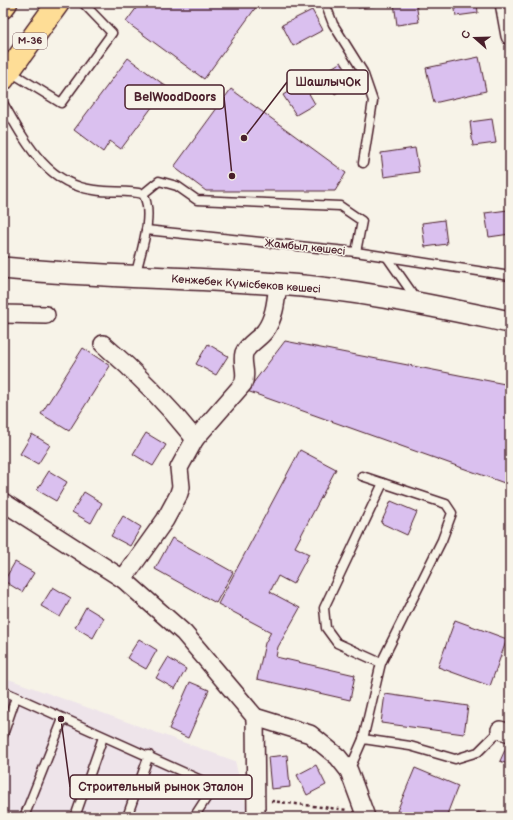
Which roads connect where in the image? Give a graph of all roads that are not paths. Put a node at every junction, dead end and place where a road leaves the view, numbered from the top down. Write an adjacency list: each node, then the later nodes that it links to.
1 (6, 3): 6 (main road)
2 (58, 3): 8 (main road, M-36)
3 (83, 3): 8 (lane)
4 (325, 3): 10 (lane)
5 (504, 3): 7 (street)
6 (3, 7)
7 (510, 36)
8 (6, 75)
9 (3, 103): 11 (lane)
10 (363, 163)
11 (143, 194): 12 (lane); 13 (lane)
12 (146, 230): 13 (lane, Жамбыл көшесі); 18 (lane)
13 (356, 252): 14 (lane, Жамбыл көшесі)
14 (387, 257): 17 (lane, Жамбыл көшесі); 21 (lane)
15 (3, 268): 16 (street, Кенжебек Күмісбеков көшесі)
16 (33, 271): 18 (street, Кенжебек Күмісбеков көшесі); 19 (street)
17 (510, 276)
18 (135, 277): 20 (street, Кенжебек Күмісбеков көшесі)
19 (3, 278)
20 (278, 284): 21 (street, Кенжебек Күмісбеков көшесі); 26 (street)
21 (420, 304): 24 (street, Кенжебек Күмісбеков көшесі)
22 (3, 314): 23 (street)
23 (46, 315)
24 (510, 322)
25 (103, 344): 26 (street)
26 (195, 439): 30 (street)
27 (362, 476): 28 (lane)
28 (383, 483): 31 (lane); 31 (lane)
29 (3, 502): 30 (street)
30 (123, 579): 34 (street)
31 (381, 663): 39 (lane)
32 (3, 691): 33 (lane)
33 (16, 697): 35 (lane); 37 (lane)
34 (254, 717): 41 (street); 43 (street)
35 (63, 719): 38 (lane); 45 (lane)
36 (507, 729): 39 (lane)
37 (3, 735)
38 (103, 737): 40 (lane); 46 (lane)
39 (363, 739): 41 (lane)
40 (149, 756): 42 (lane); 47 (lane)
41 (349, 771): 44 (street)
42 (214, 786): 43 (lane); 48 (lane)
43 (256, 794): 49 (street)
44 (365, 814)
45 (24, 817)
46 (75, 817)
47 (127, 817)
48 (194, 817)
49 (256, 817)

